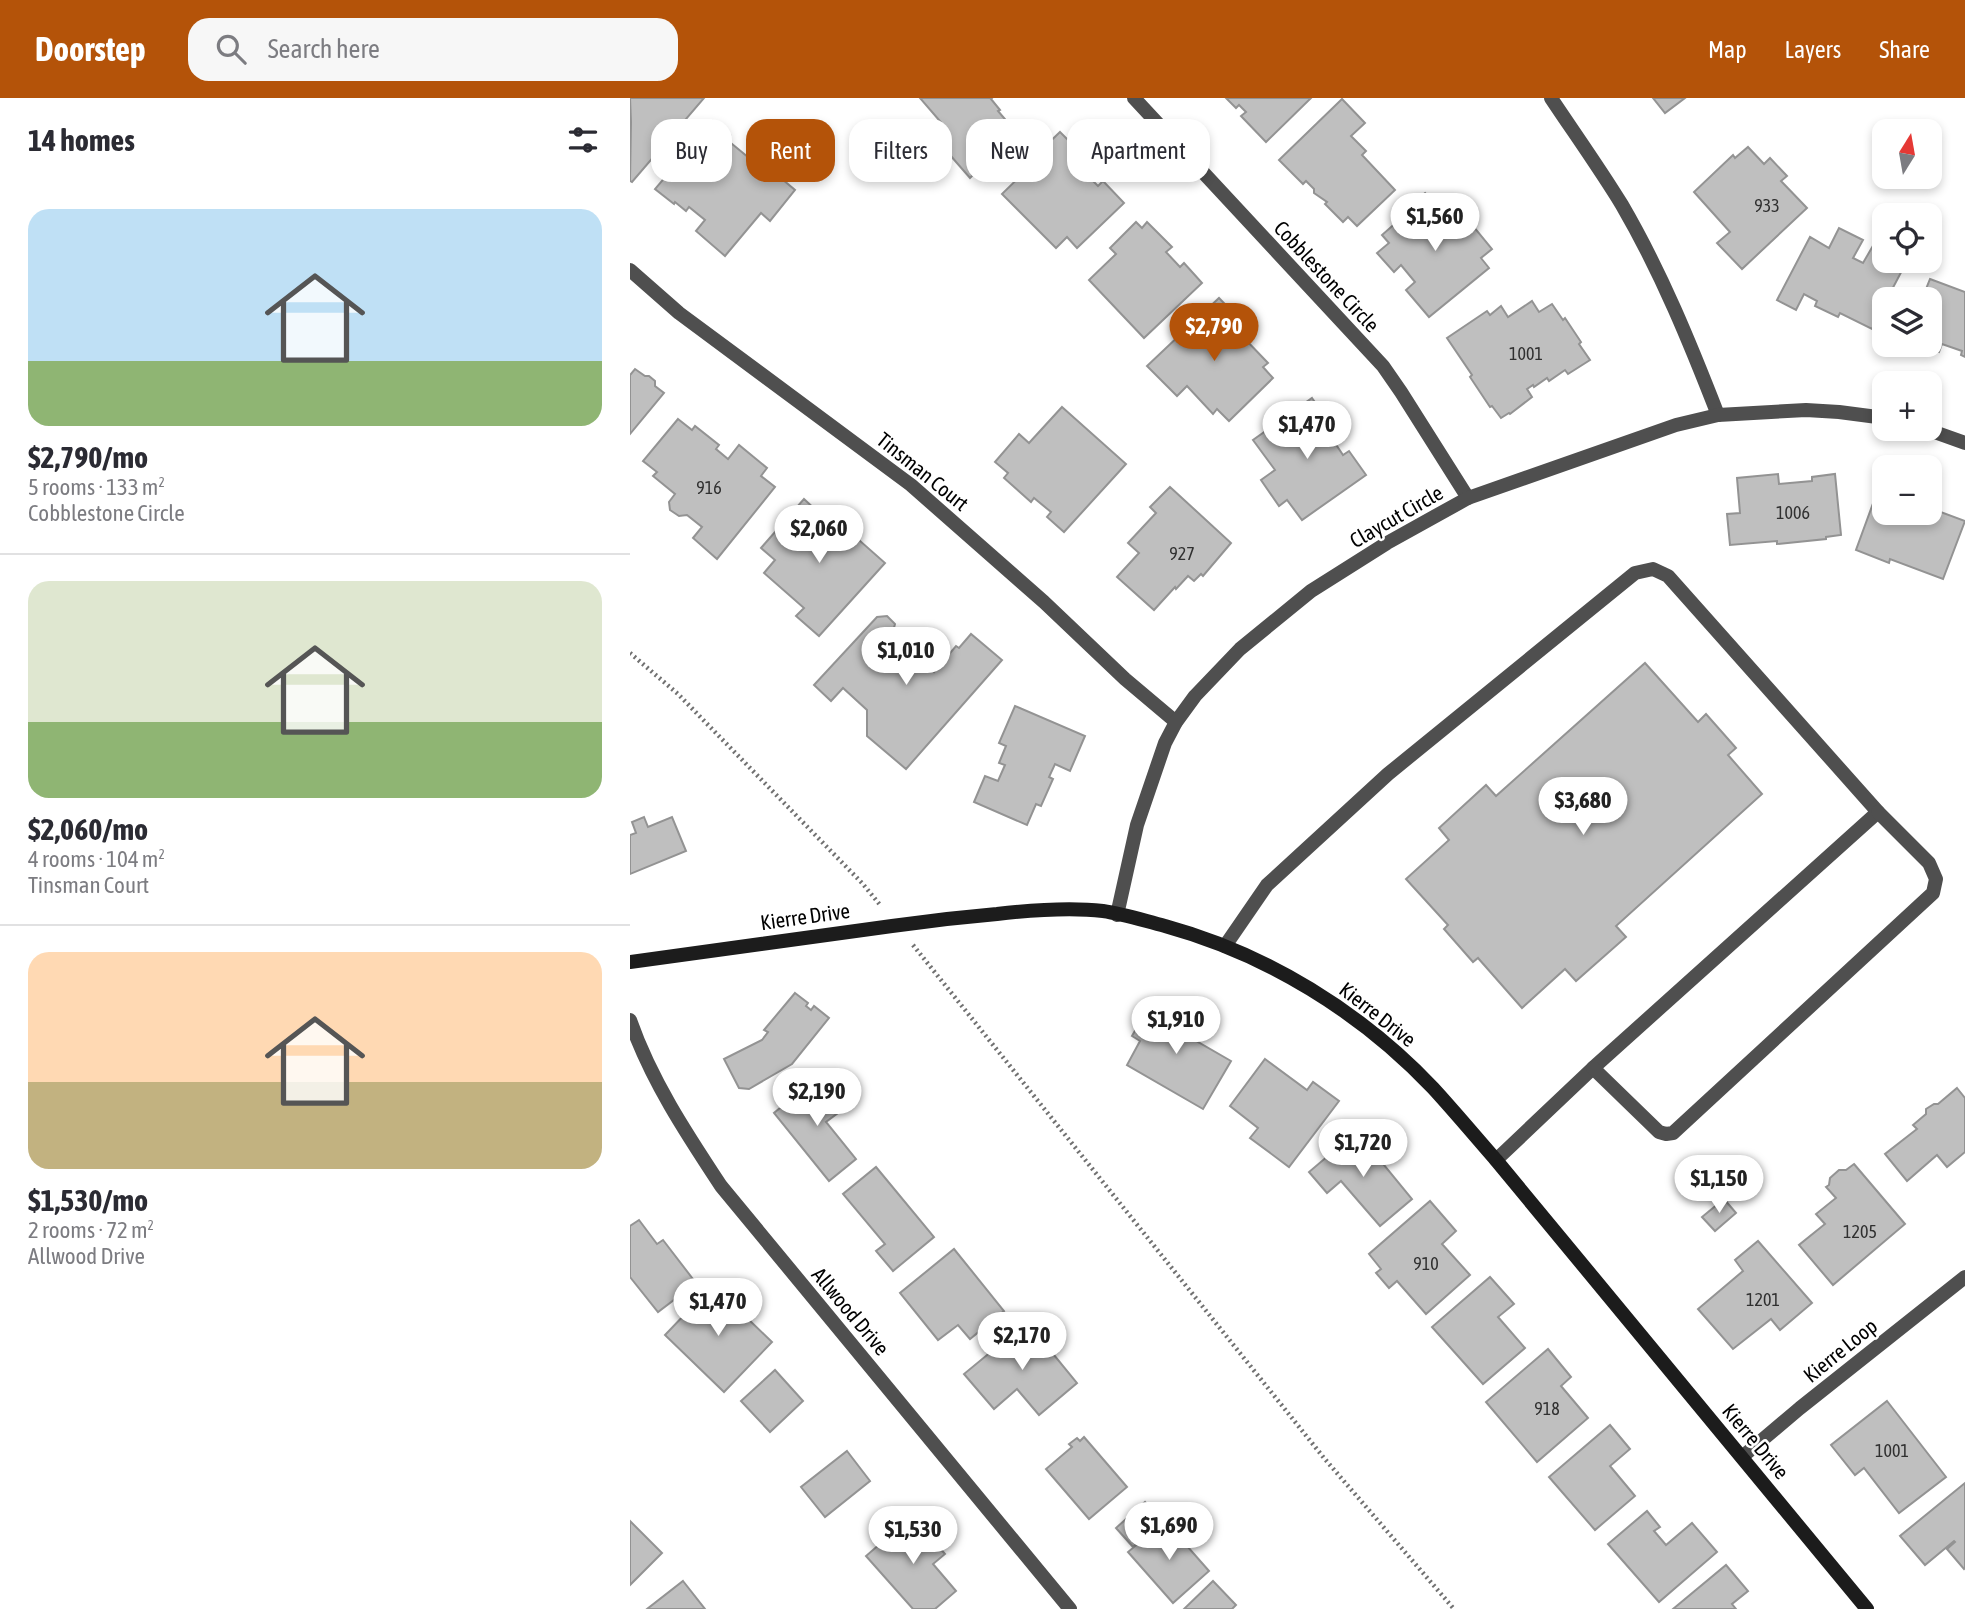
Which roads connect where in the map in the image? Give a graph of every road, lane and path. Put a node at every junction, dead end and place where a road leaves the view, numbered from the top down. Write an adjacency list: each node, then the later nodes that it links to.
1 (1134, 98): 8 (street, Cobblestone Circle)
2 (1551, 98): 4 (street)
3 (630, 270): 10 (street, Tinsman Court)
4 (1717, 415): 5 (street, Claycut Circle); 8 (street, Claycut Circle)
5 (1872, 416)
6 (1942, 435): 7 (street)
7 (1965, 443)
8 (1468, 498): 10 (street, Claycut Circle)
9 (630, 653): 13 (path)
10 (1176, 722): 12 (street, Claycut Circle)
11 (1878, 812): 14 (street); 17 (street); 17 (street)
12 (1117, 915): 13 (street, Kierre Drive); 14 (street, Kierre Drive)
13 (897, 925): 15 (street, Kierre Drive); 22 (path)
14 (1225, 946): 18 (street, Kierre Drive)
15 (630, 961)
16 (630, 1020): 21 (street, Allwood Drive)
17 (1593, 1068): 18 (street)
18 (1496, 1160): 20 (street, Kierre Drive)
19 (1965, 1277): 20 (street, Kierre Loop)
20 (1742, 1457): 23 (street, Kierre Drive)
21 (1070, 1609)
22 (1454, 1609)
23 (1867, 1609)

